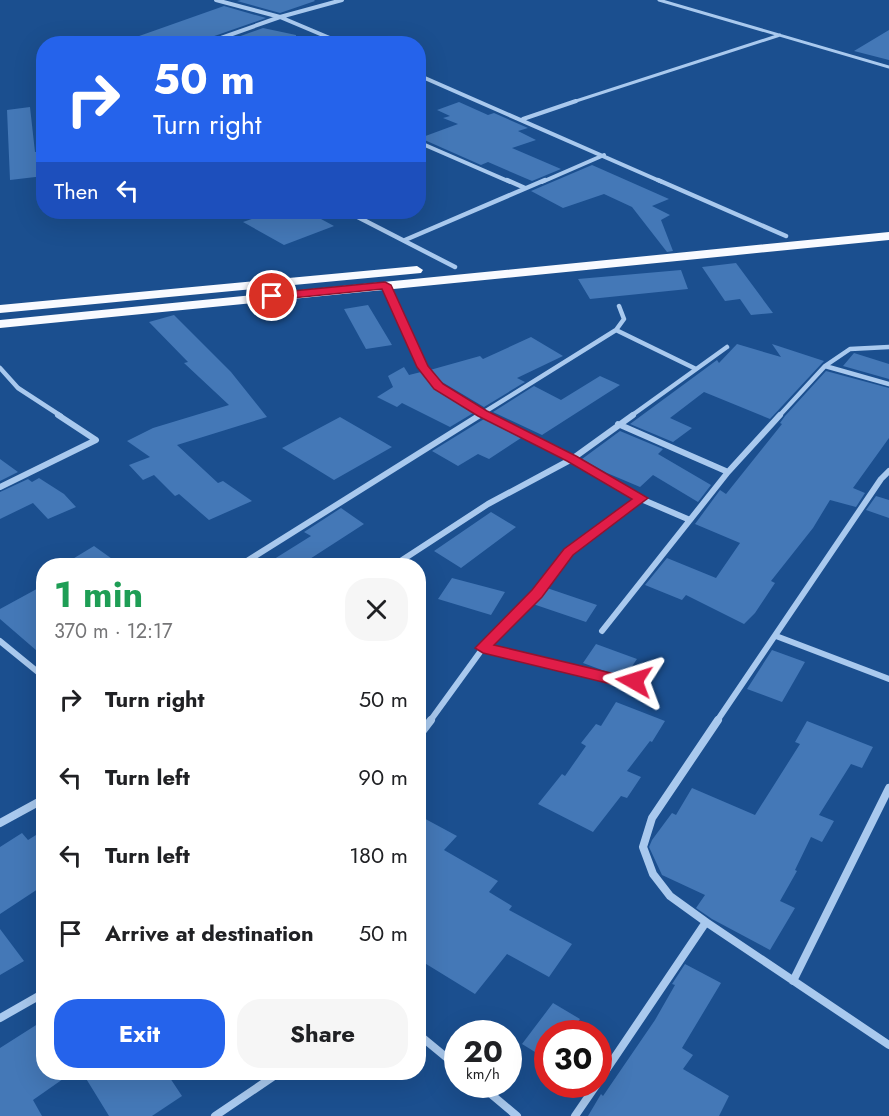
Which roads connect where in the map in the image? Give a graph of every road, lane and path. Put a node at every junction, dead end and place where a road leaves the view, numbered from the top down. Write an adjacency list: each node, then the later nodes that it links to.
1 (216, 0): 5 (street)
2 (241, 0): 5 (street)
3 (342, 0): 6 (street)
4 (659, 0): 7 (lane)
5 (230, 3): 6 (street)
6 (280, 17): 8 (street); 9 (street)
7 (780, 35): 10 (lane); 14 (lane)
8 (227, 36)
9 (325, 36)
10 (889, 67)
11 (426, 78): 13 (street)
12 (426, 81): 13 (street)
13 (436, 82): 15 (street)
14 (576, 101): 15 (street)
15 (523, 119): 17 (street)
16 (426, 145): 18 (street)
17 (604, 155): 18 (street); 21 (street)
18 (525, 188): 23 (street)
19 (362, 219): 23 (street)
20 (889, 226): 21 (highway)
21 (786, 236): 24 (highway)
22 (889, 236): 25 (highway)
23 (405, 240): 24 (street)
24 (455, 267): 27 (highway)
25 (385, 285): 28 (highway); 36 (street)
26 (619, 306): 29 (street)
27 (0, 309)
28 (0, 324)
29 (616, 330): 34 (street); 36 (street)
30 (727, 347): 34 (street)
31 (889, 347): 32 (street)
32 (825, 366): 35 (street); 40 (street)
33 (0, 368): 42 (street)
34 (696, 369): 37 (street)
35 (889, 384)
36 (483, 413): 38 (street); 45 (street)
37 (618, 424): 38 (street); 40 (street)
38 (572, 459): 43 (street); 46 (street)
39 (889, 471): 41 (street)
40 (729, 472): 44 (street)
41 (885, 481): 48 (street)
42 (0, 487)
43 (641, 498): 44 (street); 50 (street)
44 (690, 520): 47 (street)
45 (253, 558)
46 (405, 558)
47 (602, 631)
48 (776, 636): 53 (street); 58 (street)
49 (0, 641): 51 (street)
50 (483, 648): 52 (street); 54 (street)
51 (36, 670)
52 (649, 677)
53 (889, 679)
54 (426, 726)
55 (889, 788): 59 (street)
56 (36, 803): 57 (street)
57 (0, 823)
58 (706, 922): 59 (street); 65 (street)
59 (793, 981): 63 (street)
60 (36, 998): 61 (street)
61 (0, 1018)
62 (426, 1041): 64 (street)
63 (889, 1045)
64 (444, 1055)
65 (612, 1062)
66 (268, 1080): 69 (street)
67 (496, 1098): 70 (street)
68 (588, 1098): 71 (street)
69 (215, 1116)
70 (517, 1116)
71 (575, 1116)

